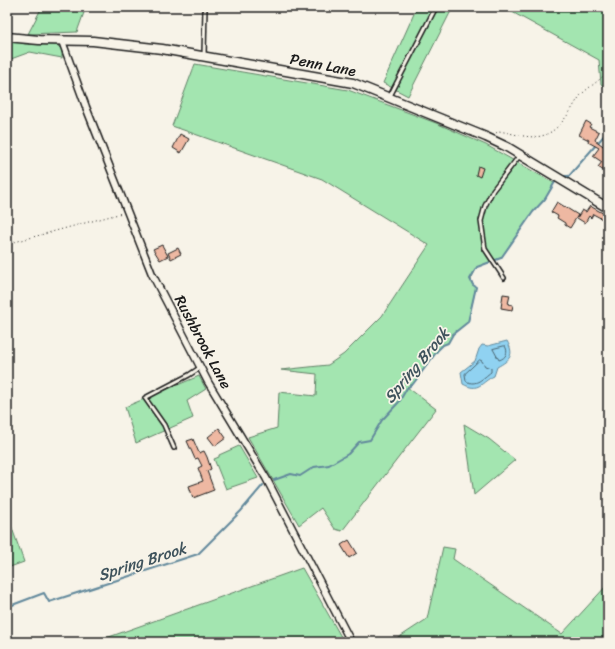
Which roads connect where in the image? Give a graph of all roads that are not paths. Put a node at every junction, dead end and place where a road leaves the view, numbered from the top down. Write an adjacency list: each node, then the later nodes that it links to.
1 (205, 7): 5 (lane)
2 (436, 7): 6 (lane)
3 (7, 37): 4 (street, Penn Lane)
4 (62, 40): 5 (street, Penn Lane); 10 (street, Rushbrook Lane)
5 (204, 56): 6 (street, Penn Lane)
6 (389, 98): 7 (street, Penn Lane)
7 (520, 155): 8 (street, Penn Lane); 9 (lane)
8 (608, 208)
9 (504, 278)
10 (201, 367): 11 (lane); 12 (street, Rushbrook Lane)
11 (174, 448)
12 (350, 642)

